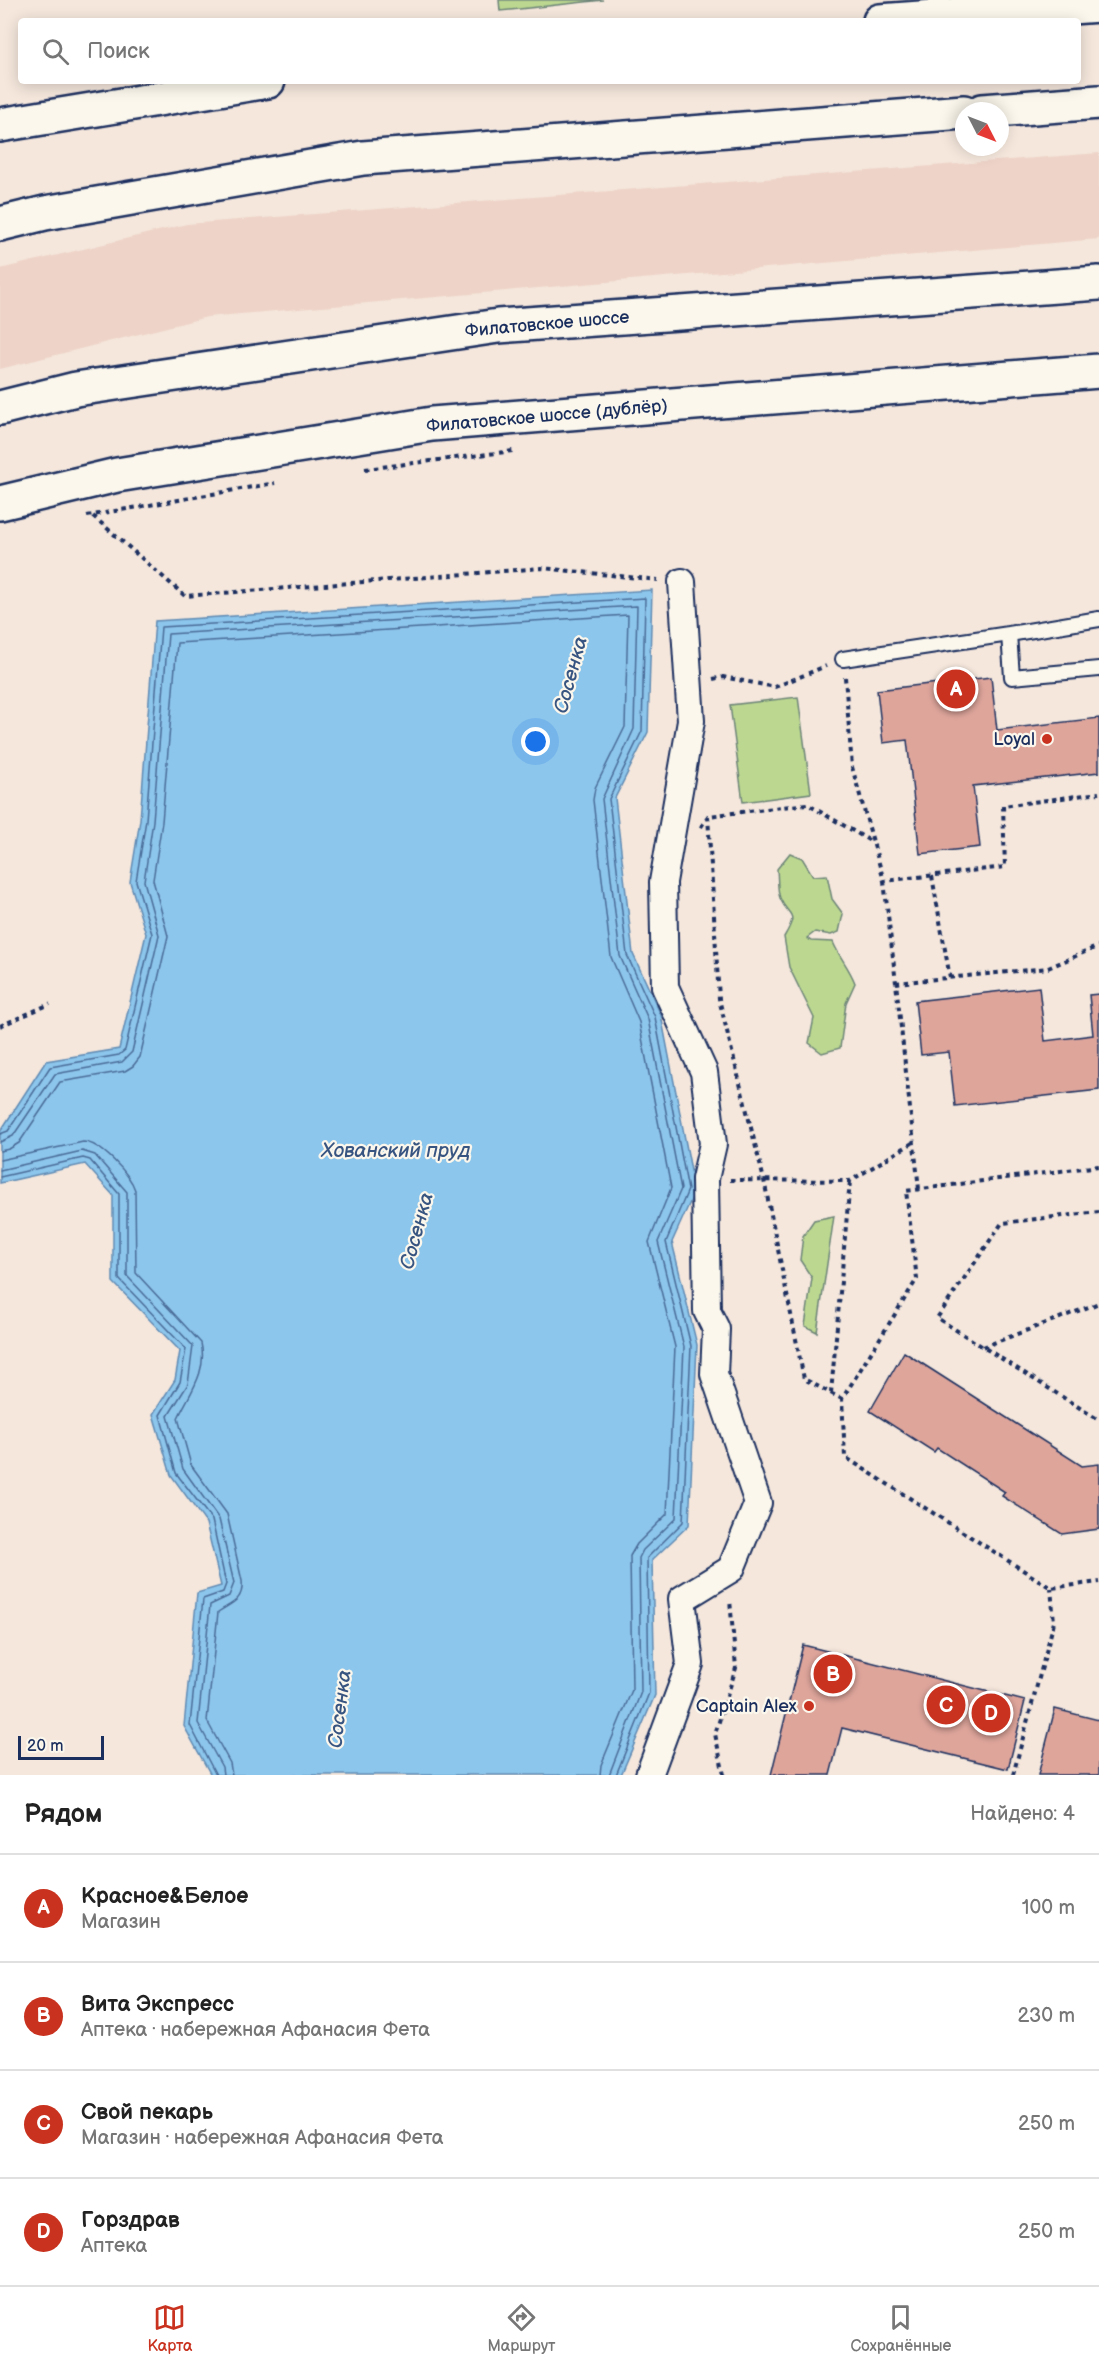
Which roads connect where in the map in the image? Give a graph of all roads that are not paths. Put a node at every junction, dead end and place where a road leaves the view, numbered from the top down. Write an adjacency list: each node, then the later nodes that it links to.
1 (1099, 5): 2 (main road)
2 (921, 18)
3 (250, 84): 7 (main road)
4 (1099, 102): 5 (main road)
5 (1009, 109)
6 (955, 113): 8 (main road)
7 (0, 125)
8 (0, 224)
9 (1099, 283): 11 (main road, Филатовское шоссе)
10 (1099, 371): 12 (main road, Филатовское шоссе (дублёр))
11 (0, 408)
12 (0, 503)
13 (682, 582): 18 (street)
14 (1099, 619): 15 (lane)
15 (1009, 634): 16 (lane); 17 (lane)
16 (843, 658)
17 (1099, 669)
18 (649, 1775)

